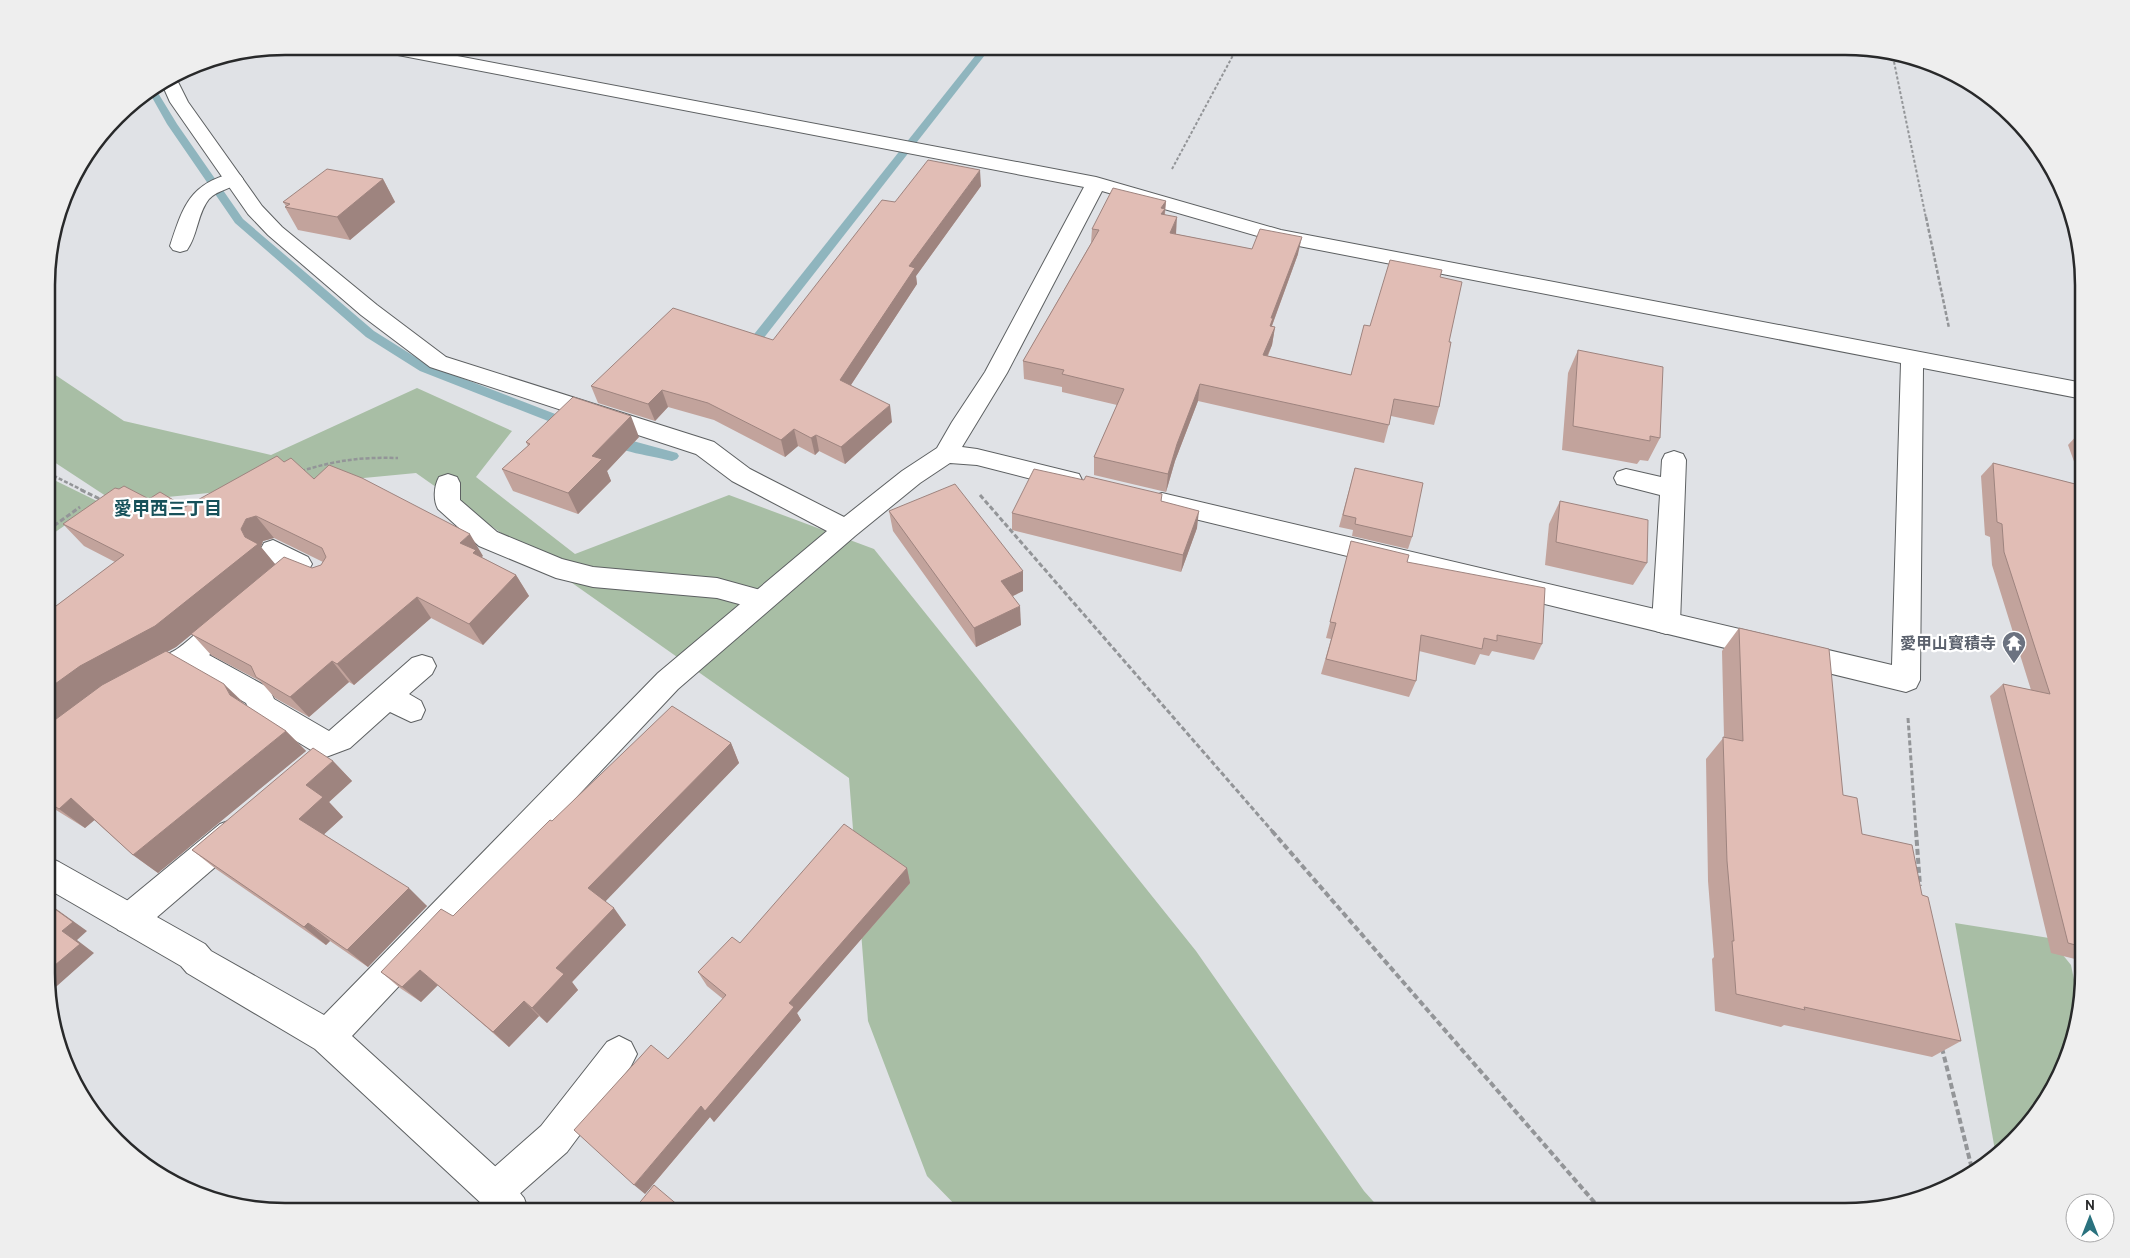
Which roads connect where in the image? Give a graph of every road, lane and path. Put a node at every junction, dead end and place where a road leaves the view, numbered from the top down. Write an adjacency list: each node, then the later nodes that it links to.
1 (425, 55): 5 (street)
2 (1233, 55): 7 (path)
3 (1894, 60): 10 (path)
4 (171, 85): 6 (street)
5 (1096, 183): 7 (street); 12 (street)
6 (221, 184): 8 (street); 27 (street)
7 (1155, 200): 9 (street)
8 (180, 246)
9 (1912, 357): 10 (street); 35 (street)
10 (1956, 366): 11 (street)
11 (2075, 389)
12 (946, 454): 19 (street); 27 (street); 46 (path)
13 (398, 458): 15 (path)
14 (1674, 460): 20 (street)
15 (295, 472)
16 (55, 476): 22 (path)
17 (1626, 478): 20 (street)
18 (448, 483): 30 (street)
19 (1093, 485)
20 (1673, 489): 32 (street)
21 (1142, 497): 32 (street)
22 (108, 503)
23 (80, 507): 24 (path)
24 (61, 521): 25 (path); 26 (path)
25 (67, 524)
26 (55, 525)
27 (846, 530): 30 (street)
28 (273, 550): 29 (street)
29 (277, 583)
30 (761, 600): 41 (street)
31 (247, 608): 33 (street)
32 (1666, 623): 35 (street)
33 (187, 657): 34 (street); 36 (street)
34 (422, 666)
35 (1906, 680): 39 (path)
36 (130, 688)
37 (251, 817): 40 (street)
38 (55, 876): 40 (street)
39 (1920, 888)
40 (130, 919): 41 (street)
41 (326, 1037): 45 (street)
42 (1941, 1043): 44 (path)
43 (619, 1054): 45 (street)
44 (1971, 1165)
45 (503, 1202)
46 (1595, 1203)

